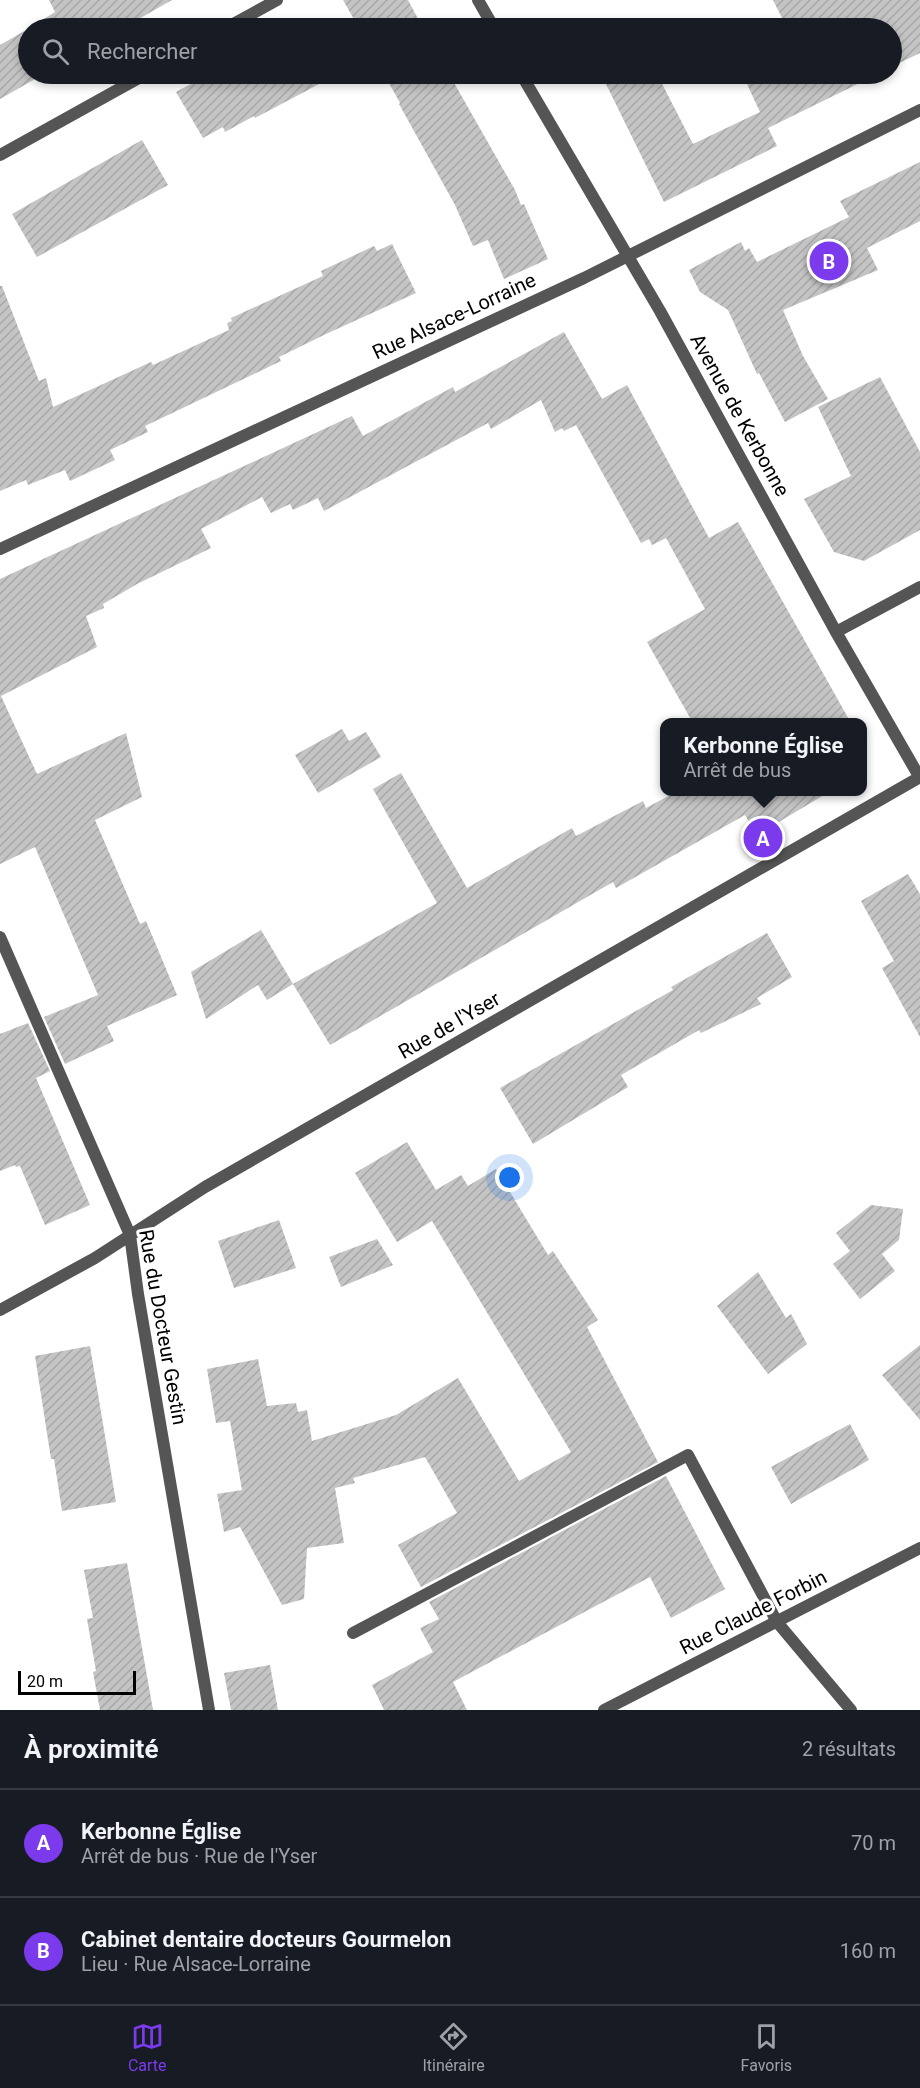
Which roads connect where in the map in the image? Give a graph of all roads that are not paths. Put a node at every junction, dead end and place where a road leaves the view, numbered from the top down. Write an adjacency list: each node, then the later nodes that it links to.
1 (277, 0): 3 (street)
2 (478, 0): 4 (street)
3 (244, 18)
4 (488, 18)
5 (128, 84): 8 (street)
6 (527, 84): 9 (street, Avenue de Kerbonne)
7 (920, 110): 9 (street, Rue Alsace-Lorraine)
8 (0, 155)
9 (627, 255): 10 (street, Rue Alsace-Lorraine); 12 (street, Avenue de Kerbonne)
10 (0, 549)
11 (920, 587): 12 (street)
12 (836, 632): 13 (street, Avenue de Kerbonne)
13 (920, 778): 15 (street, Rue de l'Yser)
14 (0, 937): 15 (street, Rue du Docteur Gestin)
15 (130, 1234): 16 (street, Rue de l'Yser); 20 (street, Rue du Docteur Gestin)
16 (0, 1310)
17 (920, 1548): 18 (street, Rue Claude Forbin)
18 (777, 1622): 19 (street); 21 (street, Rue Claude Forbin); 22 (street)
19 (353, 1633)
20 (209, 1710)
21 (604, 1710)
22 (851, 1710)

